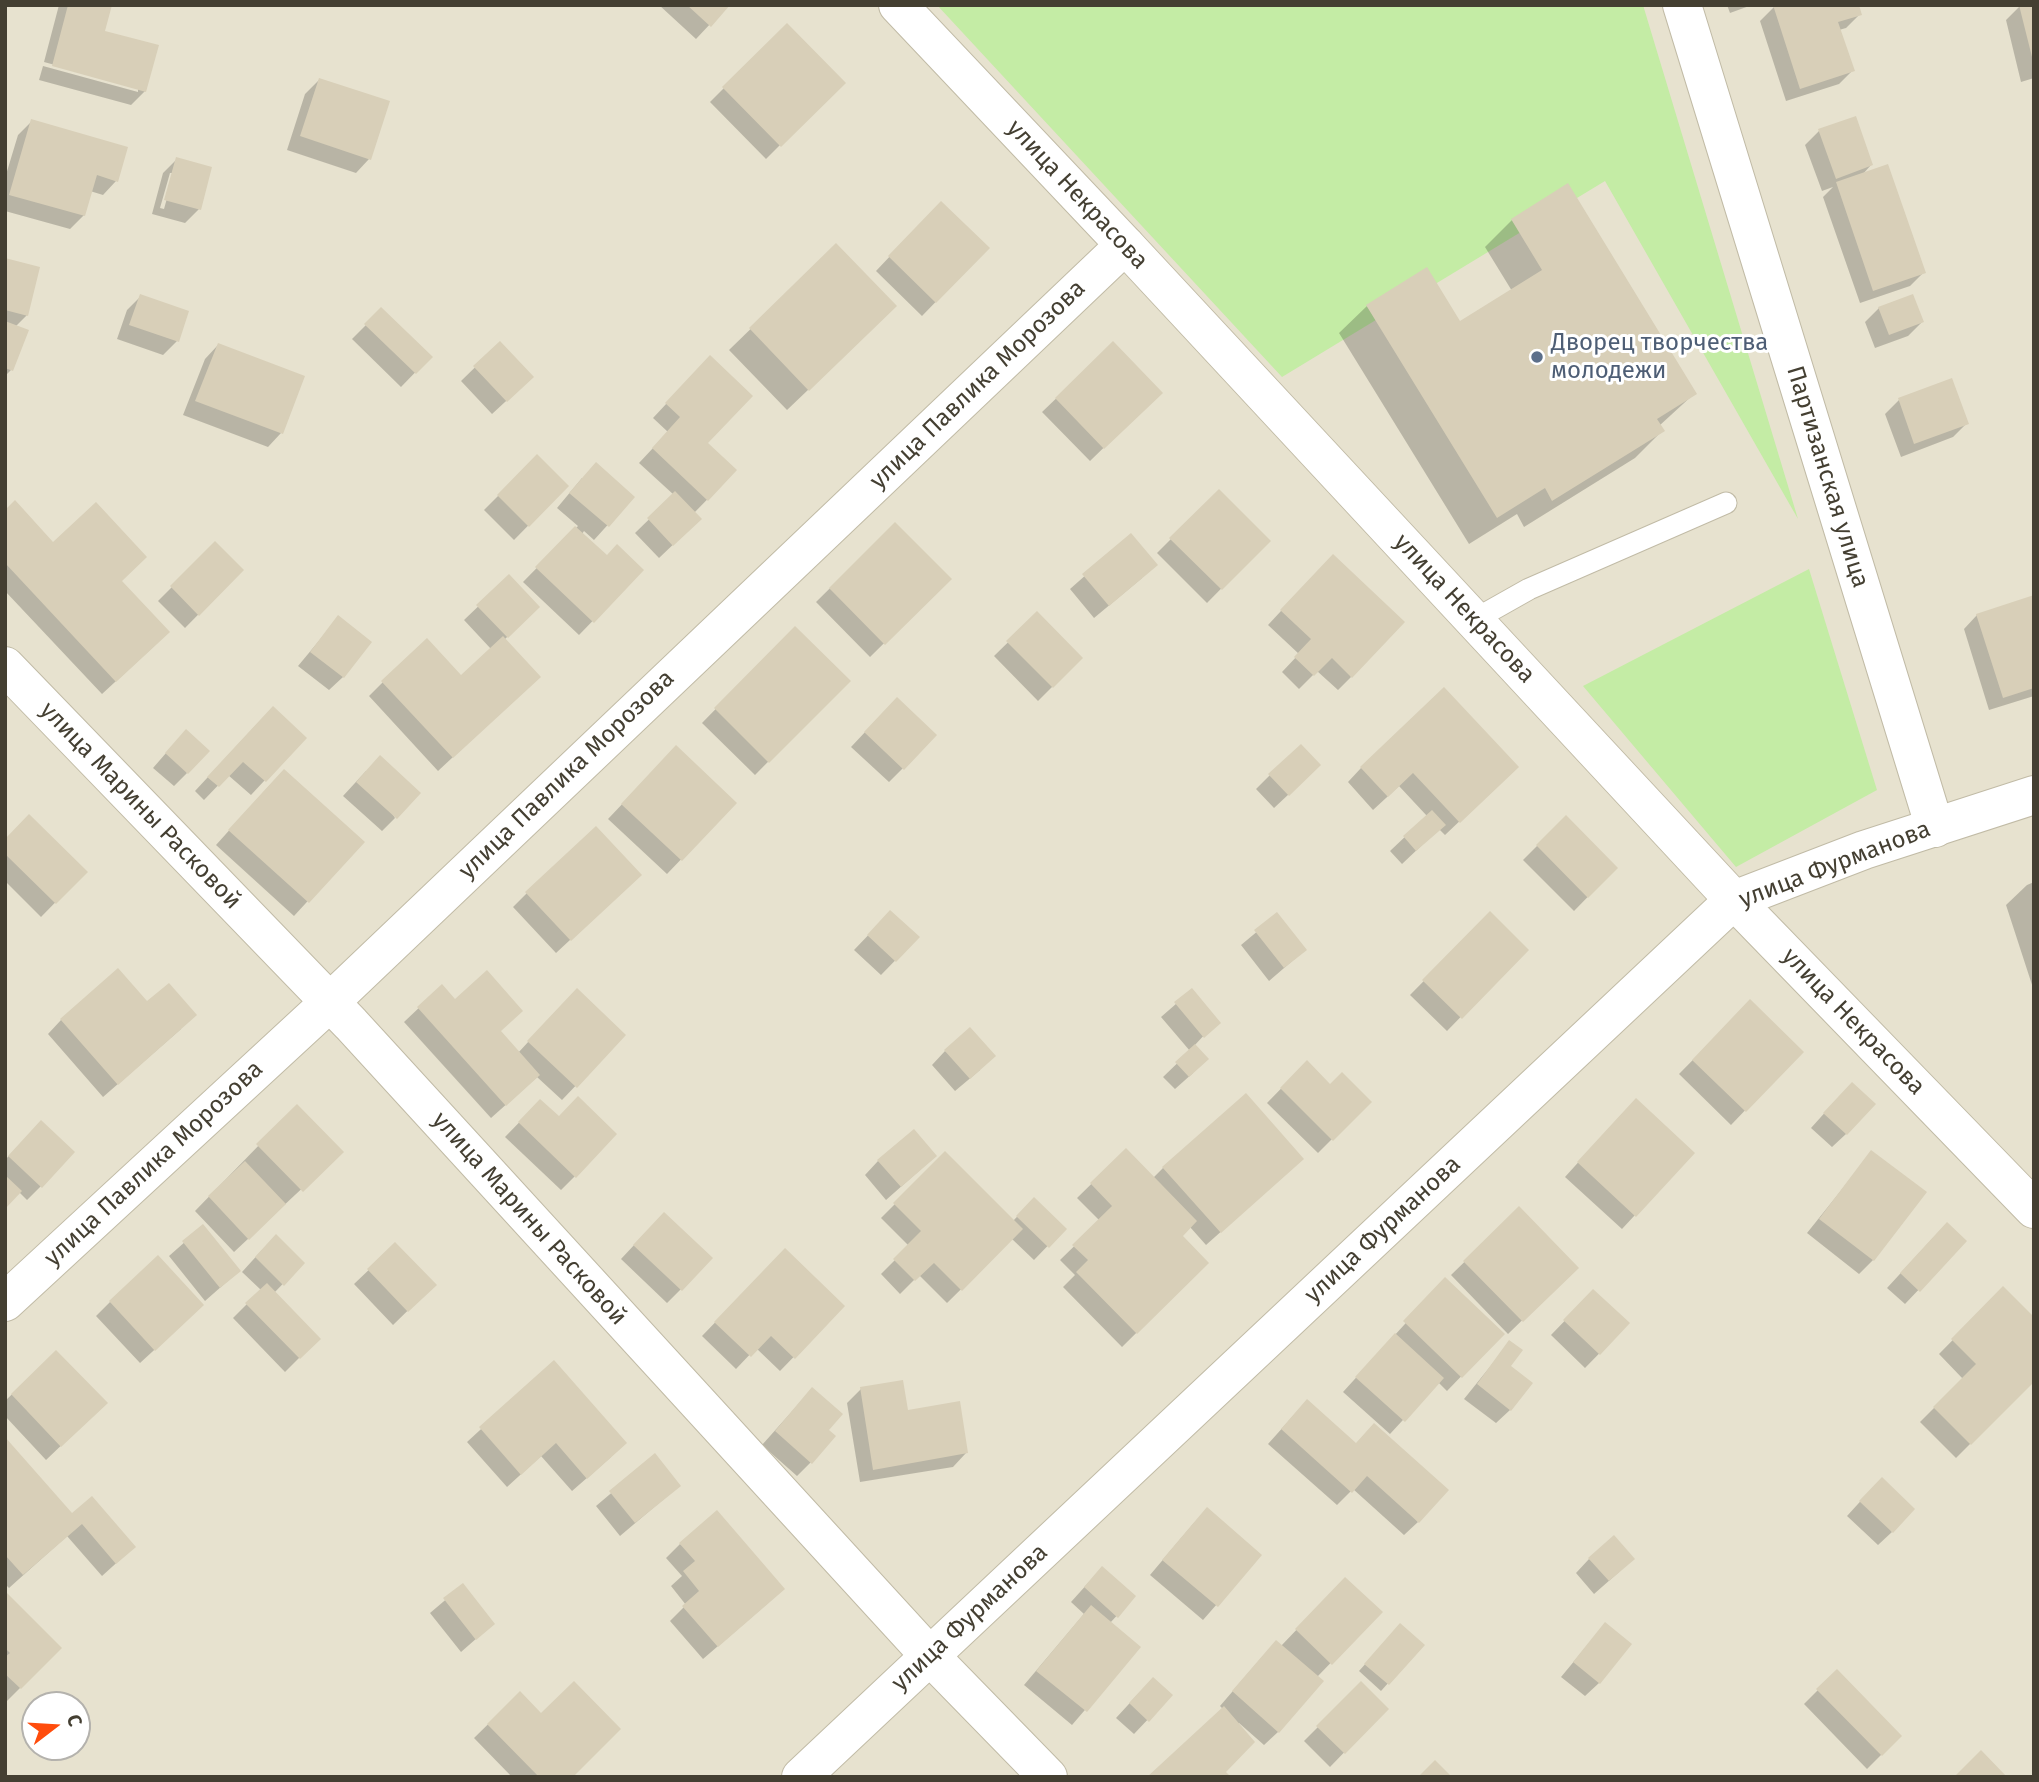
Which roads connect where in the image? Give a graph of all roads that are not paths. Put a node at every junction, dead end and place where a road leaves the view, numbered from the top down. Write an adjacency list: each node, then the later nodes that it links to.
1 (898, 5): 3 (street, улица Некрасова)
2 (1682, 5): 8 (street, Партизанская улица)
3 (1125, 244): 5 (street, улица Некрасова); 10 (street, улица Павлика Морозова)
4 (1726, 503): 5 (lane)
5 (1474, 620): 9 (street, улица Некрасова)
6 (5, 666): 10 (street, улица Марины Расковой)
7 (2034, 795): 8 (street, улица Фурманова)
8 (1935, 828): 9 (street, улица Фурманова)
9 (1734, 900): 11 (street, улица Некрасова); 13 (street, улица Фурманова)
10 (330, 1002): 12 (street, улица Павлика Морозова); 13 (street, улица Марины Расковой)
11 (2034, 1209)
12 (5, 1301)
13 (929, 1655): 14 (street, улица Фурманова); 15 (street, улица Марины Расковой)
14 (801, 1777)
15 (1048, 1777)

